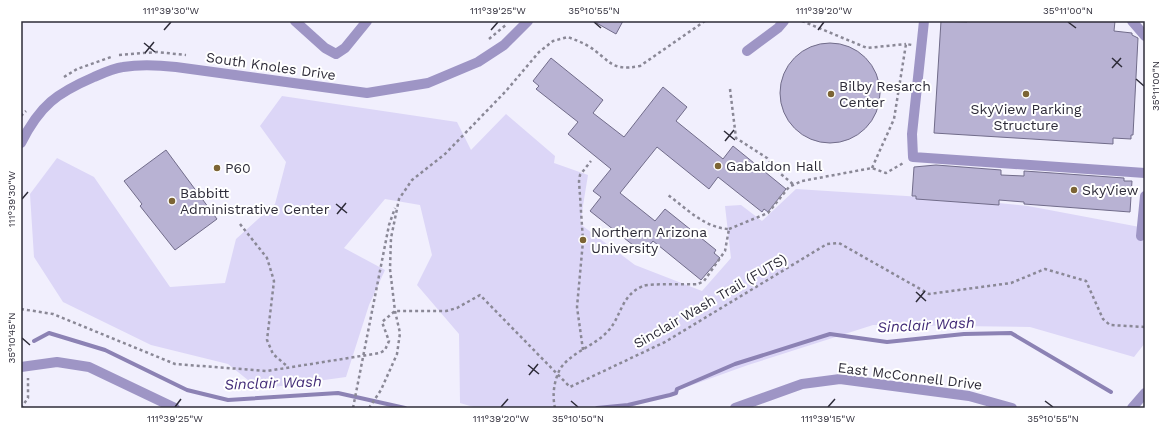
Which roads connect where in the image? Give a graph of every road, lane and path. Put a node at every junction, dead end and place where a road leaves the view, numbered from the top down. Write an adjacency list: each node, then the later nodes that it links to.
1 (295, 21): 2 (street)
2 (367, 21)
3 (528, 21): 14 (street, South Knoles Drive)
4 (705, 21): 22 (path)
5 (784, 21): 12 (street)
6 (802, 21): 10 (path)
7 (924, 21): 11 (street)
8 (1132, 21): 9 (street)
9 (1145, 36)
10 (906, 44): 11 (path); 17 (path)
11 (921, 46): 15 (street)
12 (747, 51)
13 (730, 89): 19 (path)
14 (21, 143)
15 (913, 157): 17 (path); 18 (street)
16 (591, 161): 29 (path)
17 (872, 168): 19 (path)
18 (1145, 173)
19 (794, 185): 24 (path)
20 (668, 195): 24 (path)
21 (1145, 196): 25 (street)
22 (399, 199): 27 (path); 30 (path)
23 (240, 224): 32 (path)
24 (729, 230): 29 (path)
25 (1141, 236)
26 (21, 309): 32 (path)
27 (395, 311): 30 (path); 33 (path, Sinclair Wash Trail (FUTS)); 39 (path)
28 (1145, 327): 33 (path, Sinclair Wash Trail (FUTS))
29 (583, 350): 33 (path)
30 (365, 354): 32 (path); 38 (path)
31 (21, 367): 37 (street)
32 (289, 367)
33 (558, 374): 40 (path)
34 (28, 378): 36 (path)
35 (1145, 393): 43 (street)
36 (22, 408)
37 (175, 408)
38 (353, 408)
39 (369, 408)
40 (555, 408)
41 (735, 408): 42 (street, East McConnell Drive)
42 (1012, 408)
43 (1132, 408)

